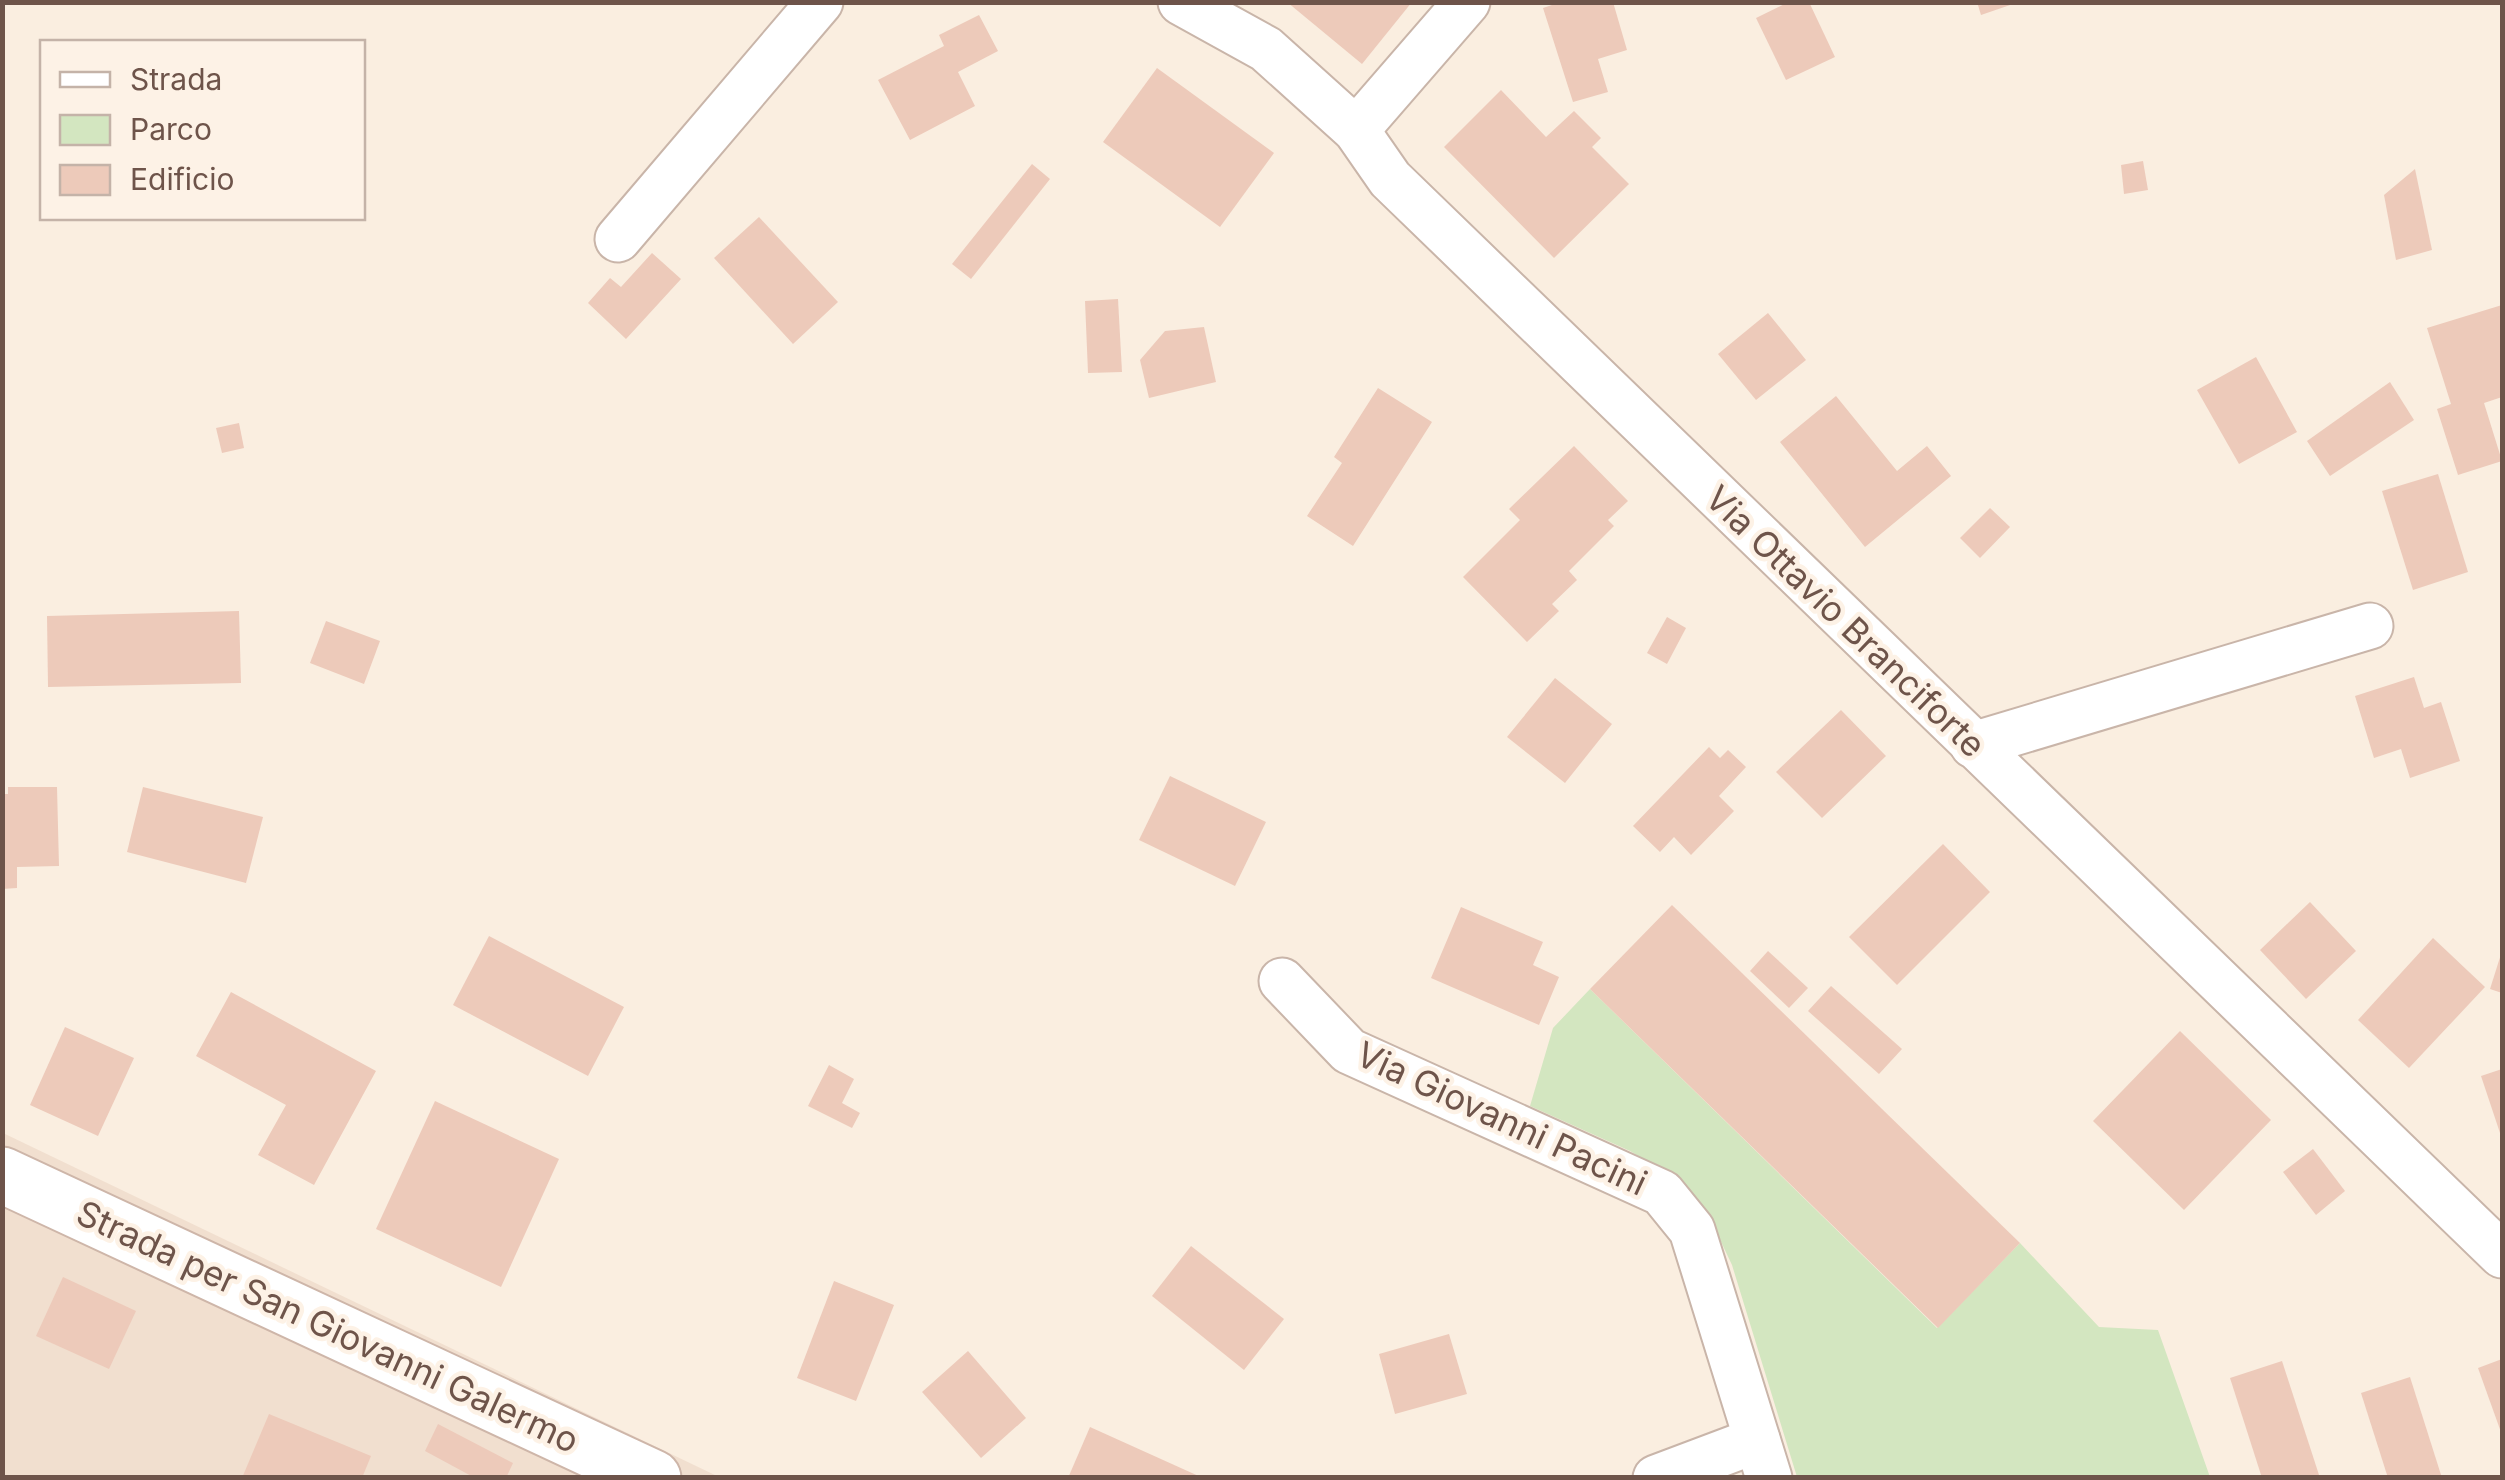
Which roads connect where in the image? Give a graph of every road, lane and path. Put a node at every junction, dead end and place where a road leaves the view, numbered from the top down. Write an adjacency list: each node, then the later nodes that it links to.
1 (820, 2): 5 (street)
2 (1181, 2): 4 (street, Via Ottavio Branciforte)
3 (1468, 2): 4 (street)
4 (1356, 130): 7 (street, Via Ottavio Branciforte)
5 (618, 239)
6 (2370, 626): 7 (street)
7 (1973, 744): 10 (street, Via Ottavio Branciforte)
8 (1282, 980): 11 (street, Via Giovanni Pacini)
9 (2, 1175): 12 (main road, Strada per San Giovanni Galermo)
10 (2502, 1255)
11 (1763, 1459): 13 (street)
12 (653, 1478)
13 (1656, 1478)

